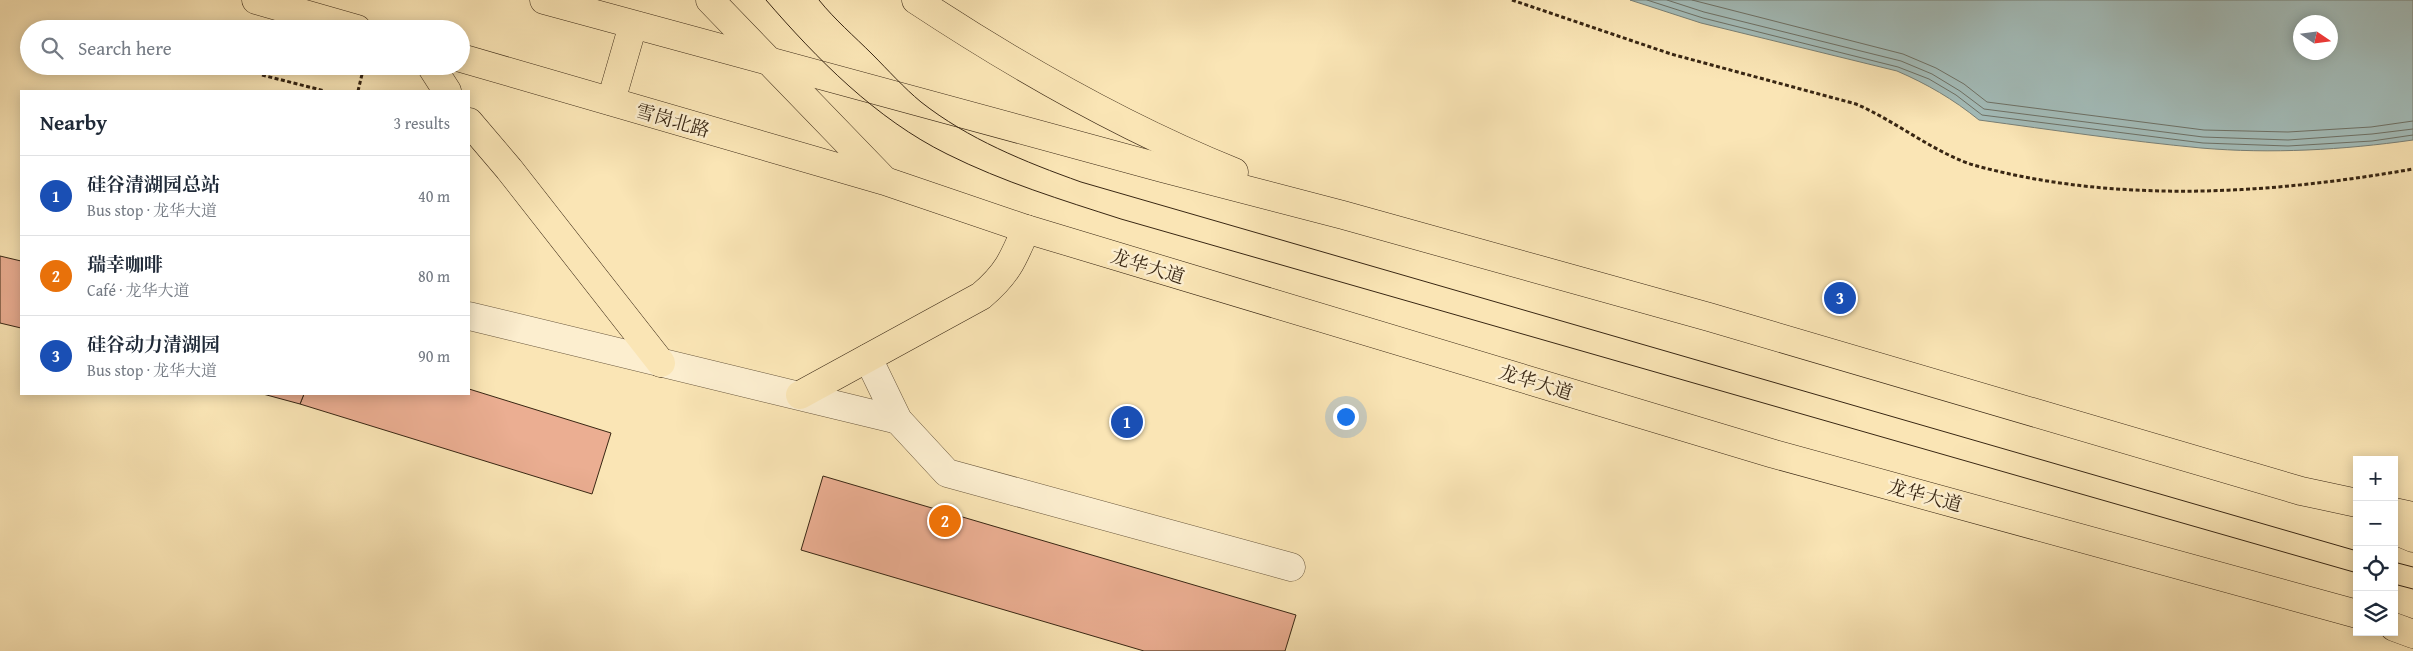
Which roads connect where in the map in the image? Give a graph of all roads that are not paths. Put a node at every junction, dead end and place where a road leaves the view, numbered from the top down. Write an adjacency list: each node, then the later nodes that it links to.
1 (256, 0): 5 (main road)
2 (544, 0): 6 (main road)
3 (710, 0): 7 (main road, 龙华大道)
4 (916, 0): 14 (main road)
5 (326, 20)
6 (632, 25): 7 (main road); 11 (main road)
7 (766, 59): 13 (main road, 龙华大道); 14 (main road)
8 (470, 61): 11 (main road, 雪岗北路)
9 (437, 75): 10 (main road)
10 (446, 90)
11 (611, 101): 13 (main road, 雪岗北路)
12 (470, 123): 18 (main road)
13 (885, 181): 15 (main road, 龙华大道)
14 (1343, 215): 21 (main road)
15 (1026, 229): 17 (main road); 29 (main road, 龙华大道)
16 (470, 316): 18 (lane)
17 (868, 358): 19 (main road); 20 (lane)
18 (661, 363): 19 (lane)
19 (800, 395): 20 (lane)
20 (898, 420): 28 (lane)
21 (2301, 490): 22 (main road); 23 (main road)
22 (2353, 502)
23 (2353, 512)
24 (2398, 513): 25 (main road)
25 (2413, 516)
26 (2398, 532): 27 (main road)
27 (2413, 538)
28 (1291, 567)
29 (2353, 613)
30 (2398, 623): 31 (main road)
31 (2413, 626)
32 (2398, 628): 33 (main road)
33 (2413, 634)

